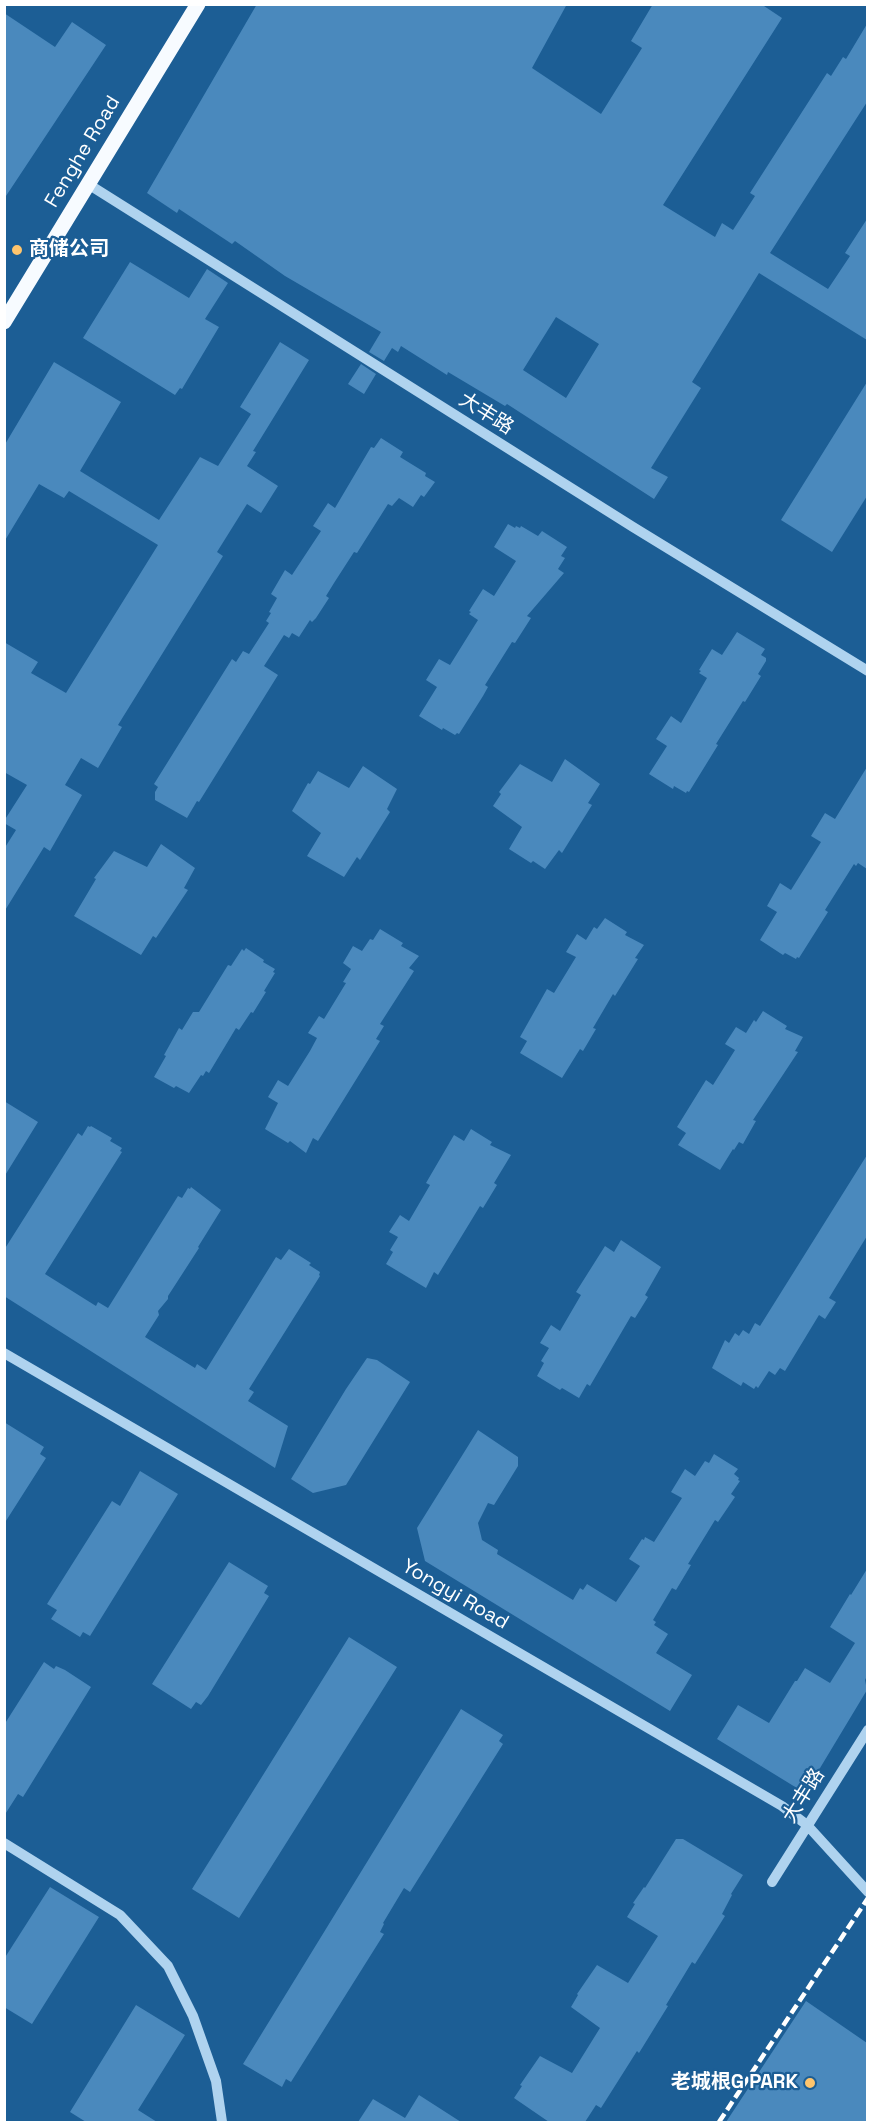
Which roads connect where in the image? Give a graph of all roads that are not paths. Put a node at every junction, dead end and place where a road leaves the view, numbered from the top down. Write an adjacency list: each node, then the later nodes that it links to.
1 (198, 4): 2 (main road, Fenghe Road)
2 (88, 184): 3 (main road, Fenghe Road); 4 (street, 大丰路)
3 (4, 322)
4 (867, 671)
5 (4, 1353): 7 (street, Yongyi Road)
6 (867, 1730): 7 (street, 大丰路)
7 (807, 1825): 9 (street, 大丰路); 10 (street, Yongyi Road)
8 (4, 1843): 11 (street)
9 (772, 1882)
10 (867, 1892)
11 (222, 2122)

